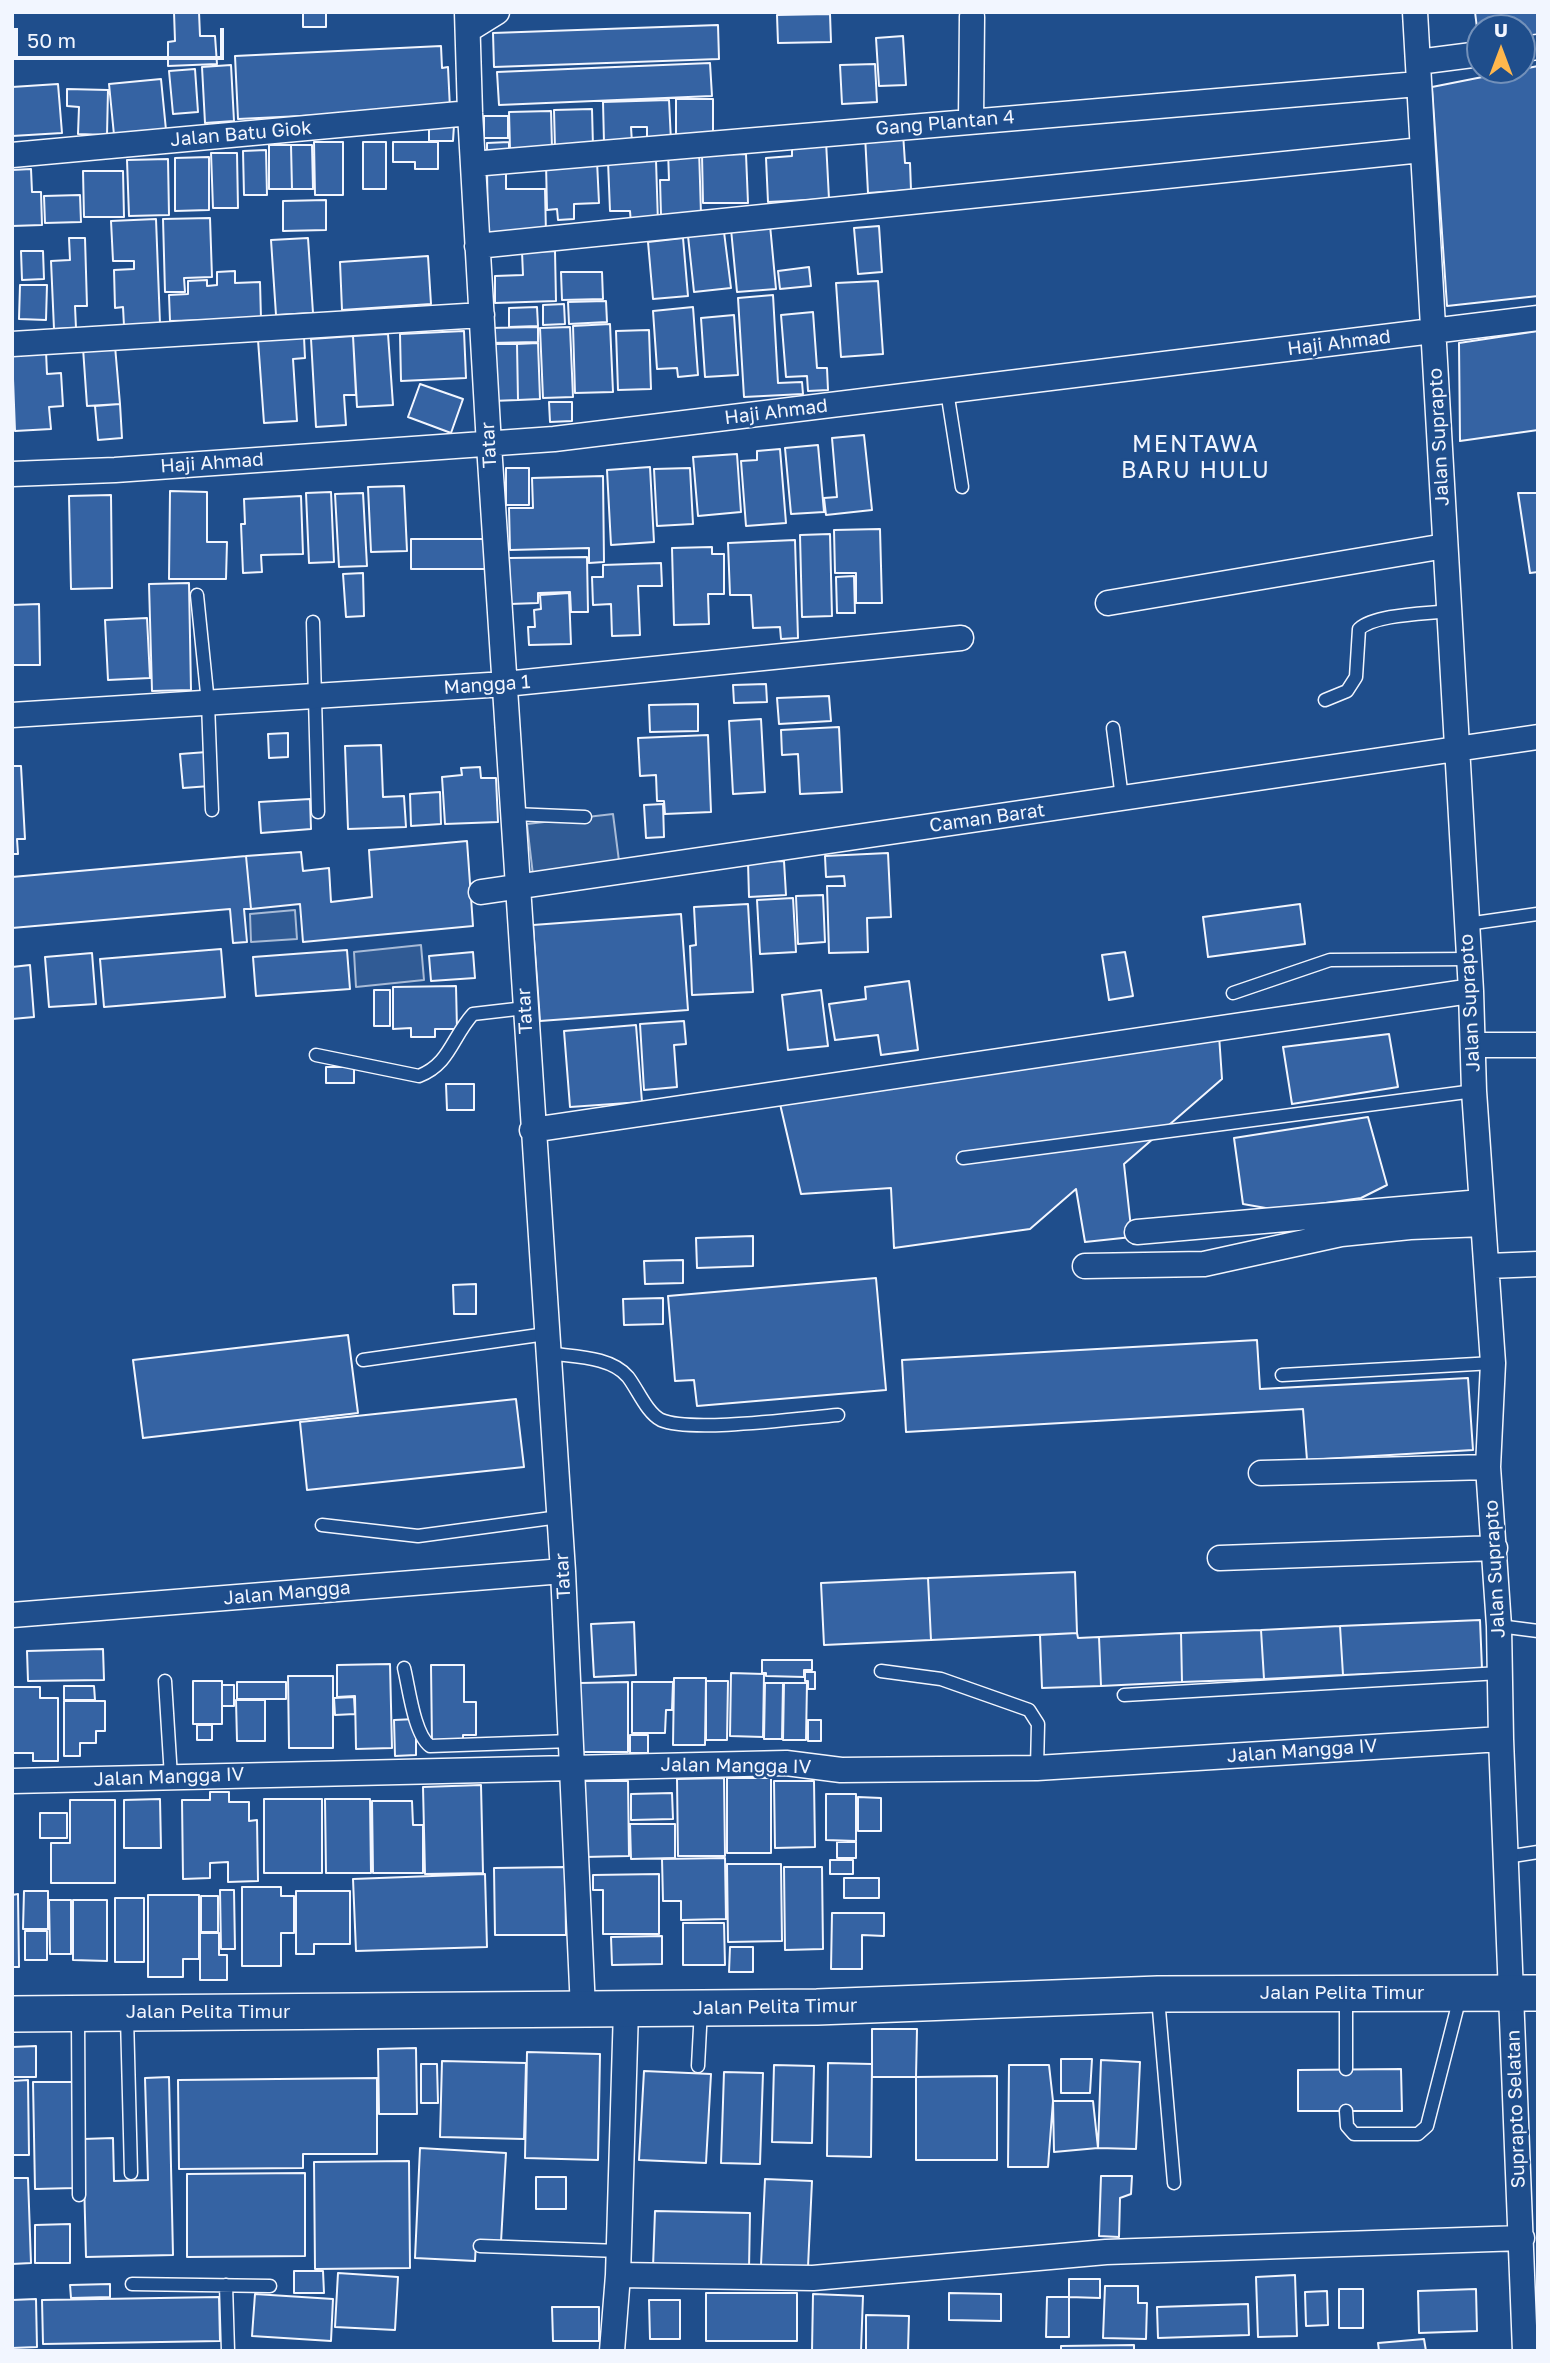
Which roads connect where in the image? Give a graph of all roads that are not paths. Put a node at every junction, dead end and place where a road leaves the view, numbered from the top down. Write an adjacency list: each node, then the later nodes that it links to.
1 (496, 12): 4 (street)
2 (1415, 12): 6 (street, Jalan Suprapto)
3 (972, 17): 8 (street)
4 (467, 21): 7 (street, Tatar)
5 (1466, 58): 6 (street, Gang Plantan 4)
6 (1418, 73): 8 (street, Gang Plantan 4); 9 (street, Jalan Suprapto)
7 (470, 113): 10 (street, Jalan Batu Giok); 11 (street, Tatar)
8 (971, 121): 11 (street, Gang Plantan 4)
9 (1422, 150): 12 (street); 15 (street, Jalan Suprapto)
10 (12, 155)
11 (473, 164): 12 (street, Tatar)
12 (477, 246): 13 (street, Tatar)
13 (482, 315): 16 (street); 18 (street, Tatar)
14 (1538, 318): 15 (street, Haji Ahmad)
15 (1434, 331): 17 (street, Haji Ahmad); 21 (street, Jalan Suprapto)
16 (12, 344)
17 (947, 391): 18 (street, Haji Ahmad); 20 (lane)
18 (489, 445): 19 (street, Haji Ahmad); 27 (street, Tatar)
19 (12, 474)
20 (962, 487)
21 (1445, 546): 23 (street); 24 (street, Jalan Suprapto)
22 (197, 594): 30 (lane)
23 (1108, 603)
24 (1449, 611): 29 (lane); 34 (street, Jalan Suprapto)
25 (313, 622): 28 (lane)
26 (961, 638): 27 (street, Mangga 1)
27 (505, 684): 28 (street, Mangga 1); 38 (street, Tatar)
28 (314, 696): 30 (street, Mangga 1); 37 (lane)
29 (1325, 700)
30 (208, 703): 31 (street, Mangga 1); 36 (lane)
31 (12, 715)
32 (1113, 728): 35 (lane)
33 (1538, 737): 34 (street, Caman Barat)
34 (1457, 748): 35 (street, Caman Barat); 43 (street, Jalan Suprapto)
35 (1122, 798): 40 (street, Caman Barat)
36 (212, 810)
37 (317, 812)
38 (513, 814): 39 (lane); 40 (street, Tatar)
39 (585, 817)
40 (518, 887): 41 (street, Caman Barat); 47 (street, Tatar)
41 (481, 892)
42 (1537, 914): 43 (lane)
43 (1467, 924): 44 (street, Jalan Suprapto)
44 (1469, 958): 45 (street, Jalan Suprapto); 46 (lane)
45 (1471, 991): 48 (street, Jalan Suprapto); 52 (street)
46 (1233, 993)
47 (525, 1008): 50 (lane); 52 (street, Tatar)
48 (1474, 1045): 49 (street); 51 (street, Jalan Suprapto)
49 (1538, 1045)
50 (316, 1055)
51 (1474, 1091): 53 (lane); 54 (street, Jalan Suprapto)
52 (532, 1130): 59 (street, Tatar)
53 (962, 1158)
54 (1482, 1213): 55 (street); 57 (street); 58 (street, Jalan Suprapto)
55 (1138, 1232)
56 (1538, 1264): 58 (street)
57 (1085, 1266)
58 (1488, 1266): 61 (street, Jalan Suprapto)
59 (547, 1344): 60 (lane); 63 (lane); 66 (street, Tatar)
60 (363, 1360)
61 (1493, 1363): 62 (lane); 64 (street, Jalan Suprapto)
62 (1282, 1375)
63 (838, 1415)
64 (1488, 1467): 65 (street); 68 (street, Jalan Suprapto)
65 (1261, 1473)
66 (559, 1517): 67 (lane); 70 (street, Tatar)
67 (322, 1525)
68 (1495, 1548): 69 (street); 72 (street, Jalan Suprapto)
69 (1220, 1558)
70 (563, 1571): 71 (street, Jalan Mangga); 80 (street, Tatar)
71 (12, 1615)
72 (1499, 1626): 73 (lane); 76 (street, Jalan Suprapto)
73 (1538, 1631)
74 (404, 1668): 80 (lane)
75 (881, 1671): 82 (lane)
76 (1500, 1673): 78 (lane); 79 (street, Jalan Suprapto)
77 (165, 1681): 83 (lane)
78 (1124, 1695)
79 (1501, 1739): 82 (street, Jalan Mangga IV); 86 (street, Jalan Suprapto)
80 (571, 1741): 81 (street, Tatar)
81 (572, 1766): 82 (street, Jalan Mangga IV); 83 (street, Jalan Mangga IV); 92 (street, Tatar)
82 (1037, 1768)
83 (171, 1777): 84 (street, Jalan Mangga IV)
84 (12, 1781)
85 (1538, 1852): 86 (lane)
86 (1506, 1857): 89 (street, Jalan Suprapto)
87 (1346, 1992): 88 (street, Jalan Pelita Timur); 90 (street, Jalan Pelita Timur); 98 (lane)
88 (1461, 1993): 89 (street, Jalan Pelita Timur); 99 (lane)
89 (1525, 1993): 103 (street, Suprapto Selatan)
90 (1158, 1994): 91 (street, Jalan Pelita Timur); 101 (lane)
91 (701, 2008): 93 (street, Jalan Pelita Timur); 97 (lane)
92 (583, 2009): 93 (street, Jalan Pelita Timur); 95 (street, Jalan Pelita Timur)
93 (626, 2009): 105 (street)
94 (78, 2013): 95 (street, Jalan Pelita Timur); 96 (street, Jalan Pelita Timur); 102 (lane)
95 (127, 2013): 100 (lane)
96 (12, 2014)
97 (698, 2066)
98 (1346, 2069)
99 (1346, 2111)
100 (131, 2173)
101 (1174, 2183)
102 (79, 2195)
103 (1522, 2238): 105 (street); 106 (street, Suprapto Selatan)
104 (480, 2246): 105 (lane)
105 (619, 2263): 111 (street)
106 (1530, 2274): 112 (street, Suprapto Selatan)
107 (132, 2284): 108 (lane)
108 (226, 2285): 109 (lane); 110 (lane)
109 (270, 2286)
110 (228, 2351)
111 (612, 2351)
112 (1525, 2351)

